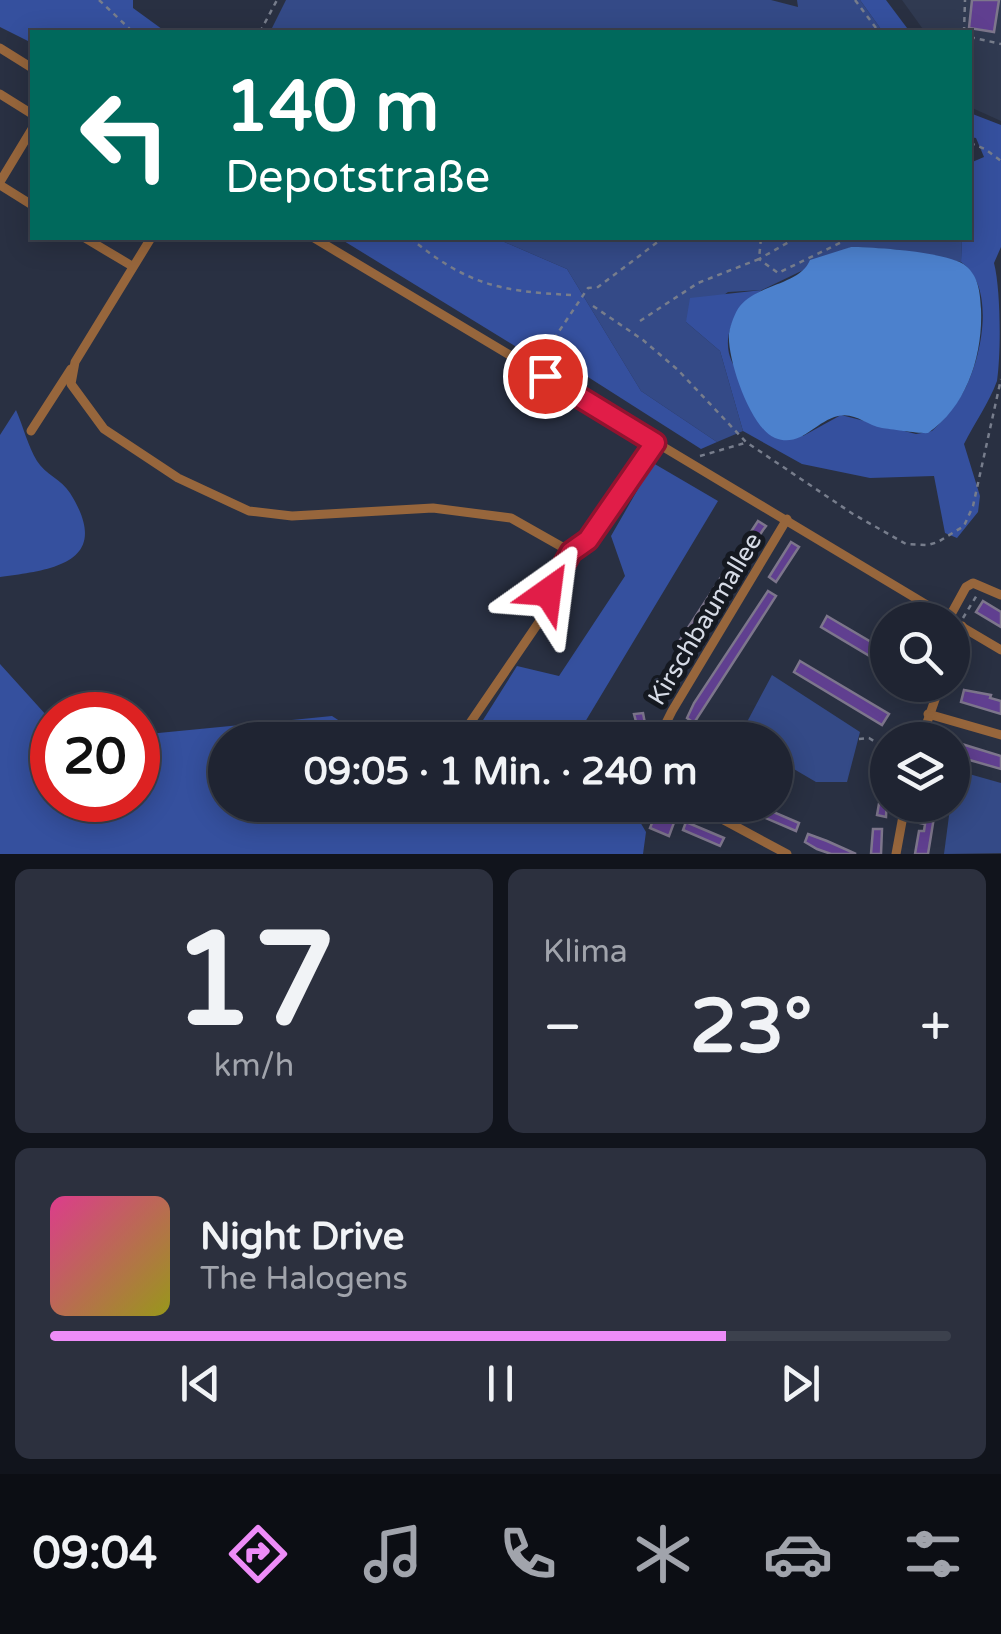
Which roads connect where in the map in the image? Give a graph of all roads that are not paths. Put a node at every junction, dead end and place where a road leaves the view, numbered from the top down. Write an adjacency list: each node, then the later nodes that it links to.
1 (0, 48): 2 (street)
2 (30, 67)
3 (0, 94): 4 (street)
4 (30, 113)
5 (30, 133): 6 (street)
6 (0, 183): 7 (street)
7 (30, 204)
8 (88, 240): 11 (street)
9 (150, 240): 11 (street)
10 (317, 240): 13 (street)
11 (132, 266): 12 (street)
12 (75, 362): 15 (street); 18 (street)
13 (523, 363)
14 (545, 376): 16 (street)
15 (30, 431)
16 (655, 443): 17 (street); 18 (street)
17 (787, 520): 20 (street); 27 (street, Kirschbaumallee)
18 (571, 552): 26 (street)
19 (1001, 596): 21 (street)
20 (922, 602)
21 (961, 602)
22 (970, 631): 23 (street)
23 (1001, 650)
24 (933, 702): 25 (street)
25 (928, 714): 28 (street); 29 (street)
26 (471, 722)
27 (666, 722)
28 (926, 722)
29 (1001, 735)
30 (728, 822): 32 (street)
31 (902, 822): 33 (street)
32 (787, 854)
33 (896, 854)

